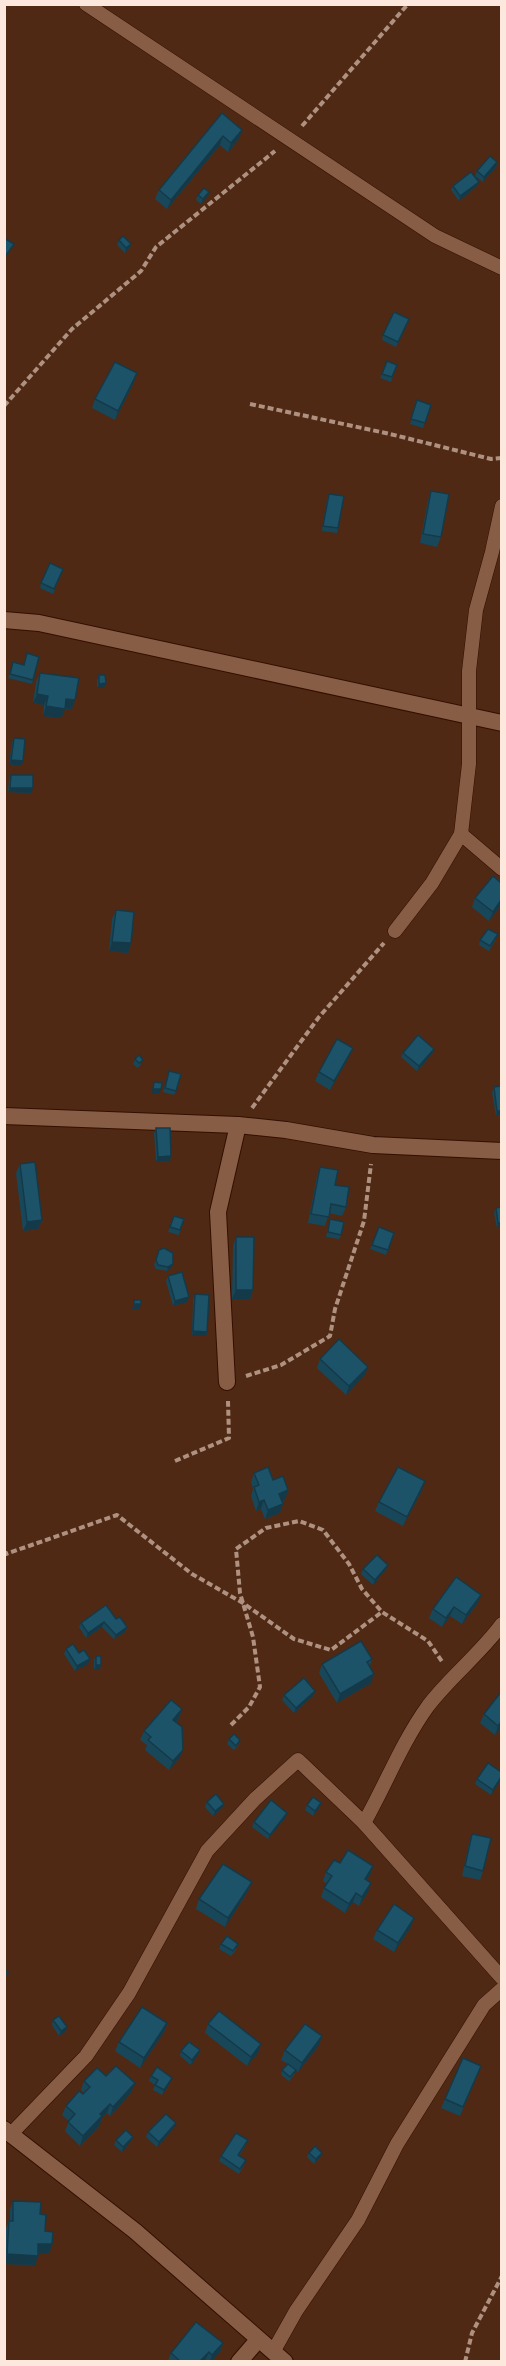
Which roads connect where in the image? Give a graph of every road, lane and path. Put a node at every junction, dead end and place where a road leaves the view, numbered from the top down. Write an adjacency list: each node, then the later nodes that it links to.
1 (86, 4): 3 (lane)
2 (408, 4): 3 (path)
3 (289, 140): 4 (lane); 6 (path)
4 (501, 268)
5 (250, 404): 7 (path)
6 (4, 406)
7 (501, 458)
8 (501, 506): 10 (lane)
9 (4, 620): 10 (street)
10 (469, 716): 11 (street); 12 (lane)
11 (501, 723)
12 (461, 834): 13 (lane); 14 (lane)
13 (501, 869)
14 (395, 932): 16 (path)
15 (4, 1116): 16 (street)
16 (238, 1125): 17 (street); 19 (street)
17 (373, 1145): 18 (street); 19 (path)
18 (501, 1150)
19 (227, 1382): 20 (path)
20 (175, 1461)
21 (4, 1551): 22 (path)
22 (243, 1603): 23 (path); 23 (path); 26 (path)
23 (381, 1612): 25 (path)
24 (501, 1624): 25 (lane)
25 (454, 1678): 27 (lane)
26 (231, 1725)
27 (364, 1823): 28 (lane); 30 (lane)
28 (501, 1978)
29 (501, 1989): 33 (lane)
30 (6, 2138): 32 (street)
31 (501, 2276): 35 (path)
32 (258, 2340): 33 (street); 34 (street)
33 (279, 2357)
34 (239, 2361)
35 (465, 2361)

